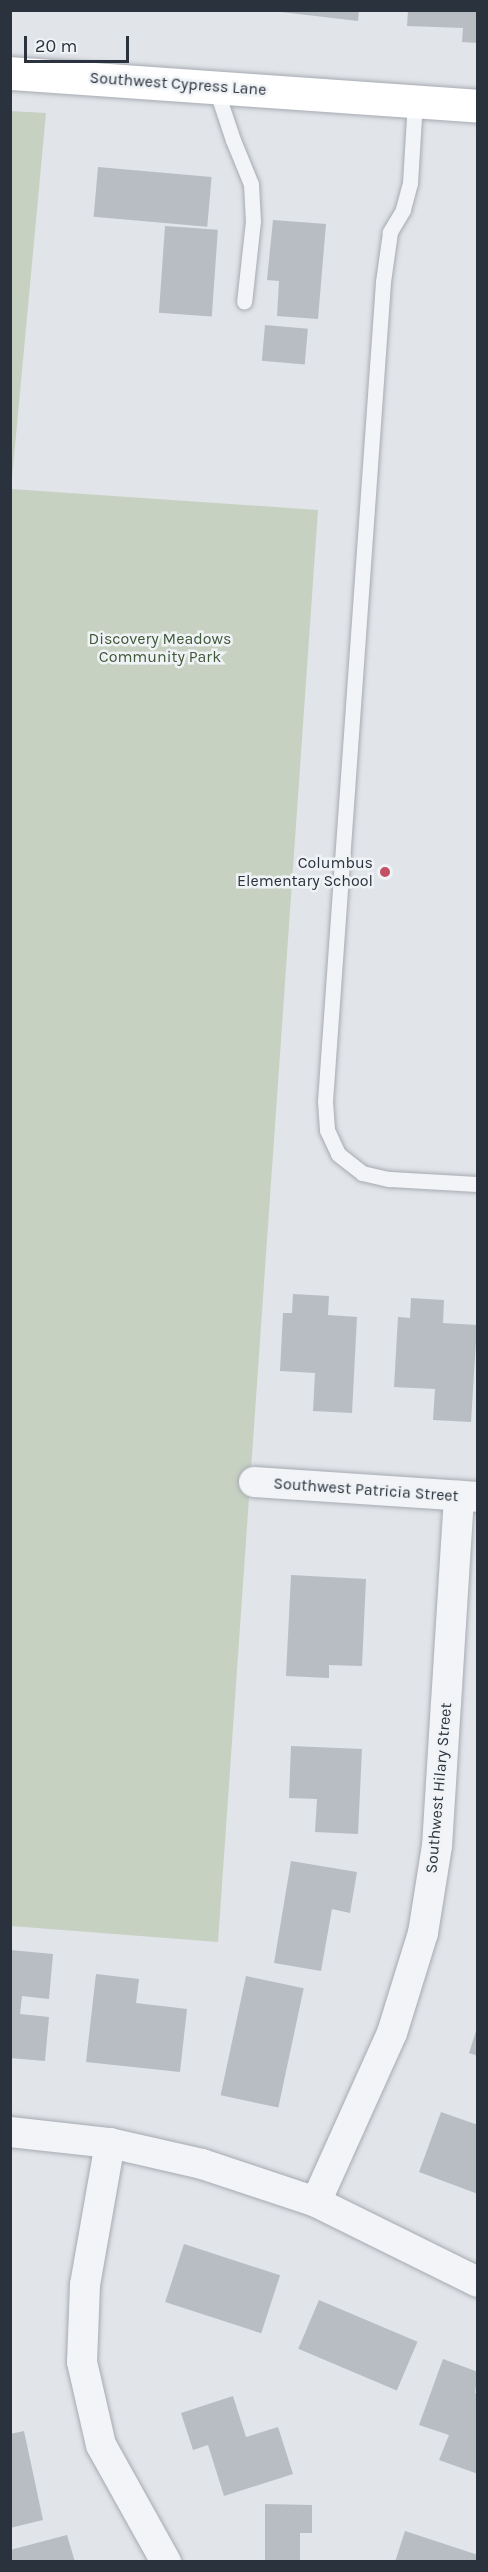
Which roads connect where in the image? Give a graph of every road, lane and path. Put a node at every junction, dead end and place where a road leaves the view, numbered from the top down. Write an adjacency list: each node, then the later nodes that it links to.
1 (10, 73): 2 (main road, Southwest Cypress Lane)
2 (215, 86): 3 (main road, Southwest Cypress Lane); 5 (lane)
3 (415, 101): 4 (main road, Southwest Cypress Lane); 6 (lane)
4 (477, 106)
5 (244, 302)
6 (477, 1184)
7 (254, 1482): 8 (street, Southwest Patricia Street)
8 (468, 1497): 11 (street, Southwest Hilary Street)
9 (10, 2132): 10 (street)
10 (110, 2143): 11 (street); 13 (street)
11 (316, 2202): 12 (street)
12 (477, 2282)
13 (166, 2562)

